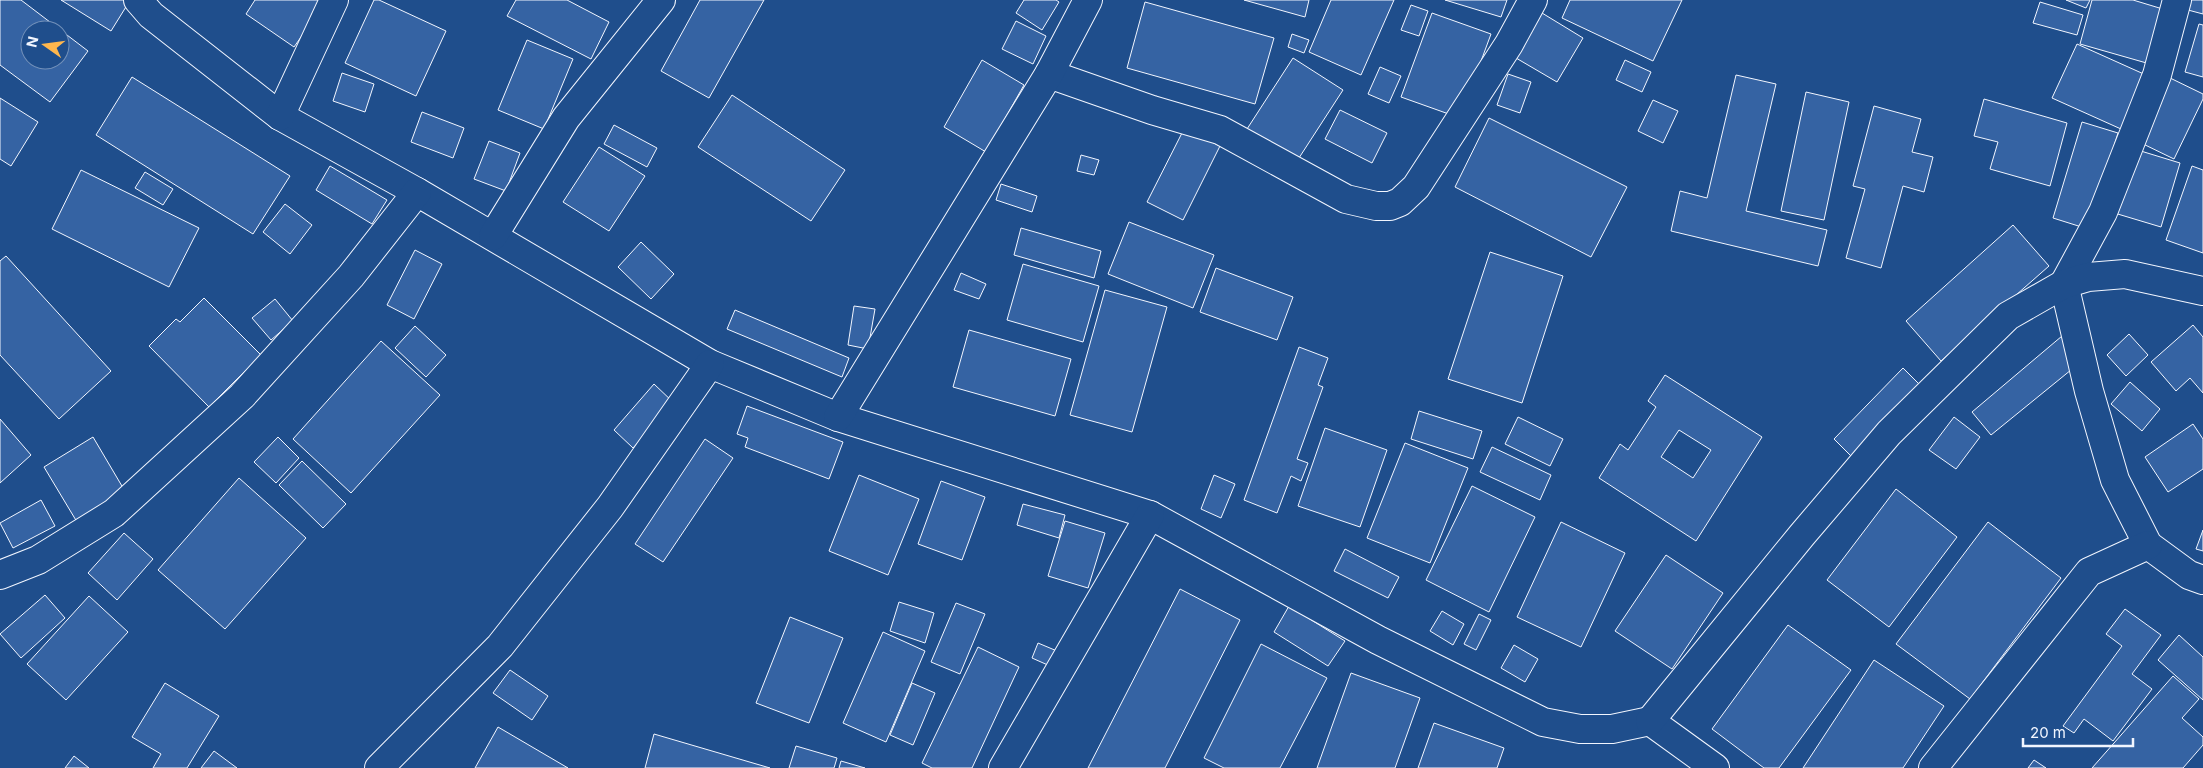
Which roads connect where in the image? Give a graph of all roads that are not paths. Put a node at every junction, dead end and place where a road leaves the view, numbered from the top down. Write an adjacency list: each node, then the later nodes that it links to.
1 (138, 0): 8 (street)
2 (334, 0): 8 (street)
3 (661, 0): 10 (street)
4 (1088, 0): 7 (street)
5 (1533, 0): 7 (street)
6 (2177, 0): 11 (street)
7 (1049, 74): 14 (street)
8 (280, 116): 9 (street)
9 (417, 192): 10 (street); 17 (street)
10 (492, 236): 13 (street)
11 (2064, 284): 12 (street); 16 (street); 19 (street)
12 (2203, 291)
13 (710, 364): 14 (street); 20 (street)
14 (838, 417): 15 (street)
15 (1150, 515): 19 (street); 21 (street)
16 (2148, 545): 18 (street); 23 (street)
17 (0, 575)
18 (2203, 580)
19 (1650, 720): 22 (street)
20 (379, 768)
21 (1003, 768)
22 (1714, 768)
23 (1933, 768)

